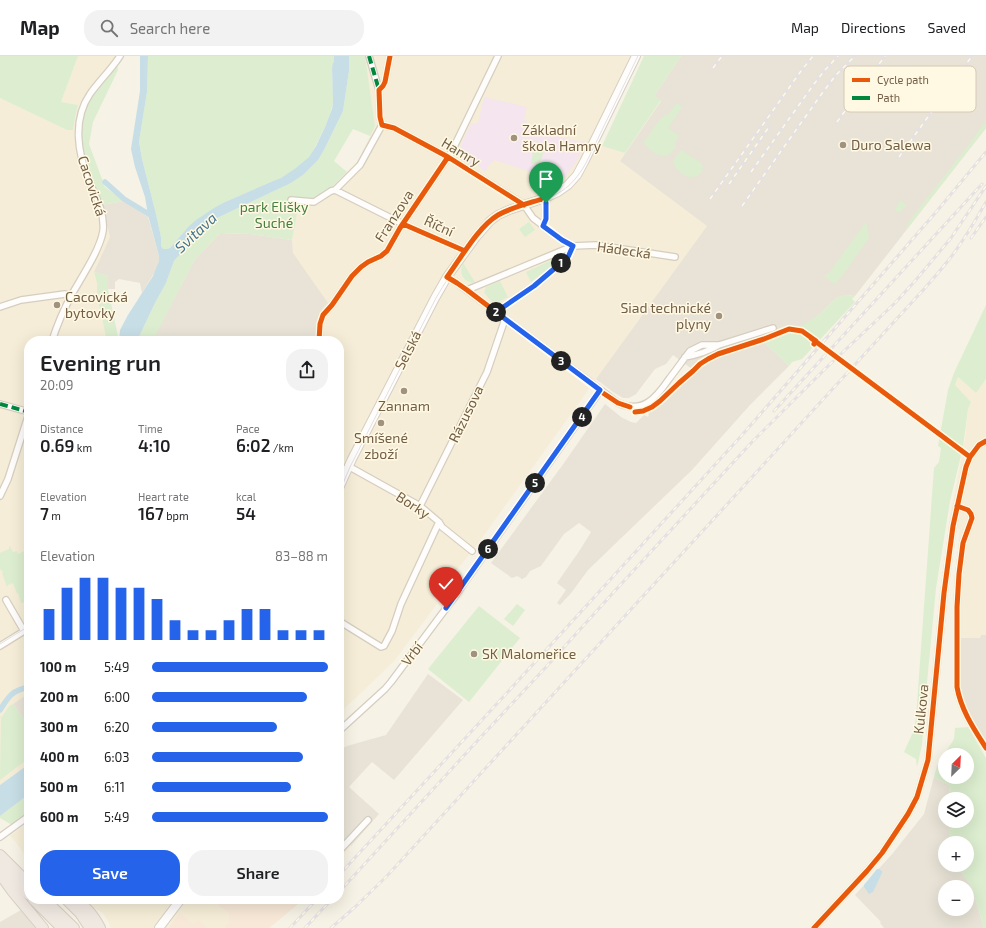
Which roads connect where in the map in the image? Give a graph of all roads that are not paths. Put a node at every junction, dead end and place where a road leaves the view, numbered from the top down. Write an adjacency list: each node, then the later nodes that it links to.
1 (120, 56): 20 (street, Cacovická)
2 (369, 56): 6 (street)
3 (390, 56): 6 (street)
4 (498, 56): 8 (street, Franzova)
5 (636, 56): 10 (main road)
6 (379, 90): 7 (street)
7 (382, 125): 8 (street, Hamry); 9 (street)
8 (448, 157): 12 (street, Hamry); 13 (street, Franzova)
9 (336, 190): 11 (street); 13 (street, Říční)
10 (545, 198): 12 (main road); 14 (street)
11 (291, 200)
12 (524, 205): 14 (street, Hamry); 16 (main road, Selská)
13 (403, 224): 16 (street, Říční); 26 (street, Franzova)
14 (543, 226): 15 (street, Hamry)
15 (573, 246): 17 (street, Hádecká); 19 (street); 22 (street)
16 (465, 251): 18 (main road, Selská)
17 (675, 257)
18 (447, 277): 19 (street); 32 (main road, Selská)
19 (467, 290): 22 (street)
20 (71, 296): 21 (street); 25 (street, Cacovická)
21 (0, 306)
22 (496, 312): 23 (street)
23 (505, 319): 27 (street); 35 (street, Rázusova)
24 (773, 328): 27 (street)
25 (54, 336)
26 (319, 336)
27 (600, 390): 44 (street, Vrbí)
28 (0, 404): 29 (street)
29 (24, 411)
30 (24, 429): 34 (street)
31 (986, 441): 36 (street, Kulkova)
32 (348, 466): 33 (main road, Selská); 35 (street, Borky)
33 (344, 471)
34 (0, 496)
35 (420, 506): 37 (street, Borky)
36 (957, 506): 45 (street); 66 (street, Kulkova)
37 (439, 522): 38 (street, Borky); 40 (street)
38 (472, 551)
39 (6, 600): 41 (street)
40 (344, 624)
41 (24, 627)
42 (24, 631): 43 (street)
43 (0, 646)
44 (344, 726)
45 (986, 748)
46 (24, 820): 48 (street)
47 (368, 820): 49 (street)
48 (0, 837)
49 (344, 846)
50 (0, 854): 52 (highway); 54 (highway)
51 (0, 866): 55 (highway)
52 (24, 871)
53 (0, 874): 62 (highway)
54 (24, 879)
55 (24, 890)
56 (39, 904): 61 (highway)
57 (48, 904): 61 (highway)
58 (71, 904): 63 (highway)
59 (81, 904): 64 (highway)
60 (177, 904): 65 (main road)
61 (66, 926)
62 (43, 928)
63 (90, 928)
64 (100, 928)
65 (159, 928)
66 (814, 928)

